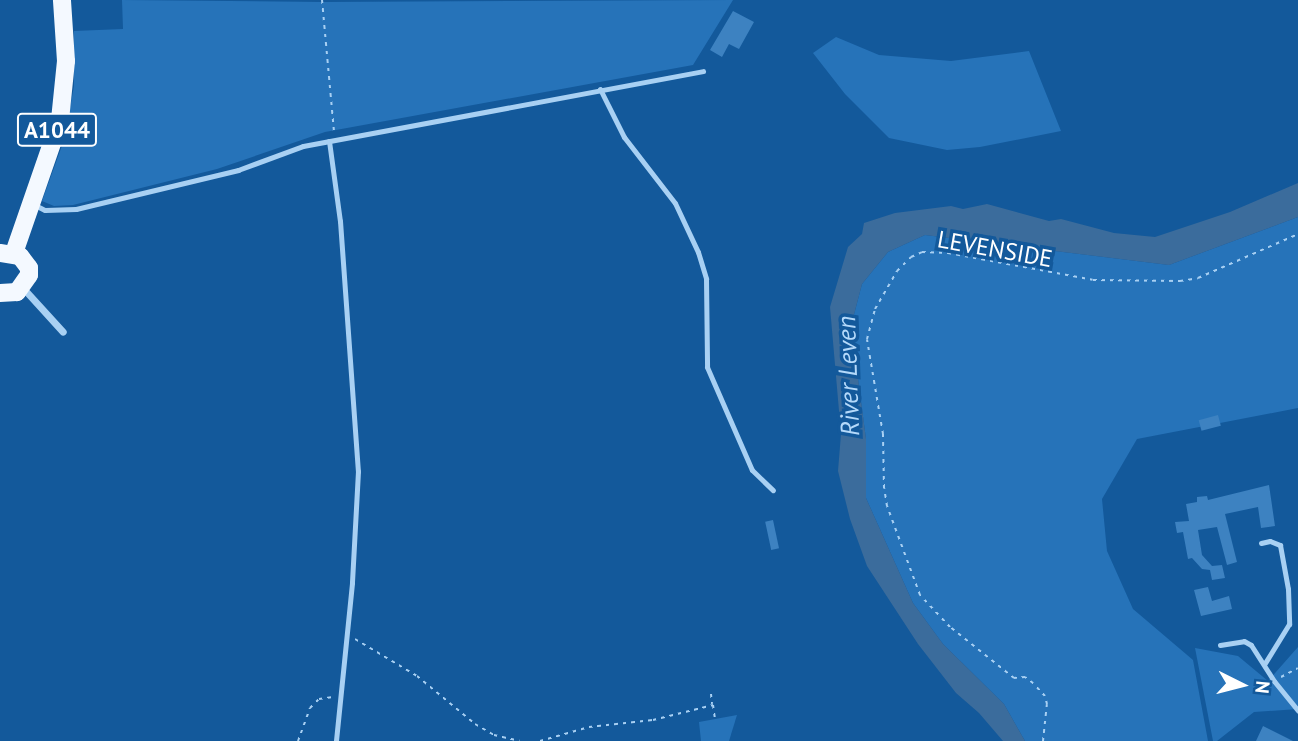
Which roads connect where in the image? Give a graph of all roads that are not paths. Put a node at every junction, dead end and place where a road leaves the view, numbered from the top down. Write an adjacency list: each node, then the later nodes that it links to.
1 (62, 0): 5 (main road, A1044)
2 (703, 71): 3 (lane)
3 (600, 89): 4 (lane); 10 (lane)
4 (332, 140): 5 (lane); 15 (lane)
5 (30, 203): 6 (main road, A1044)
6 (7, 253): 7 (main road, A1044)
7 (23, 288): 8 (main road); 9 (street)
8 (0, 293)
9 (63, 332)
10 (773, 490)
11 (1261, 543): 13 (lane)
12 (1220, 645): 13 (lane)
13 (1265, 663): 14 (lane)
14 (1298, 710)
15 (336, 741)

